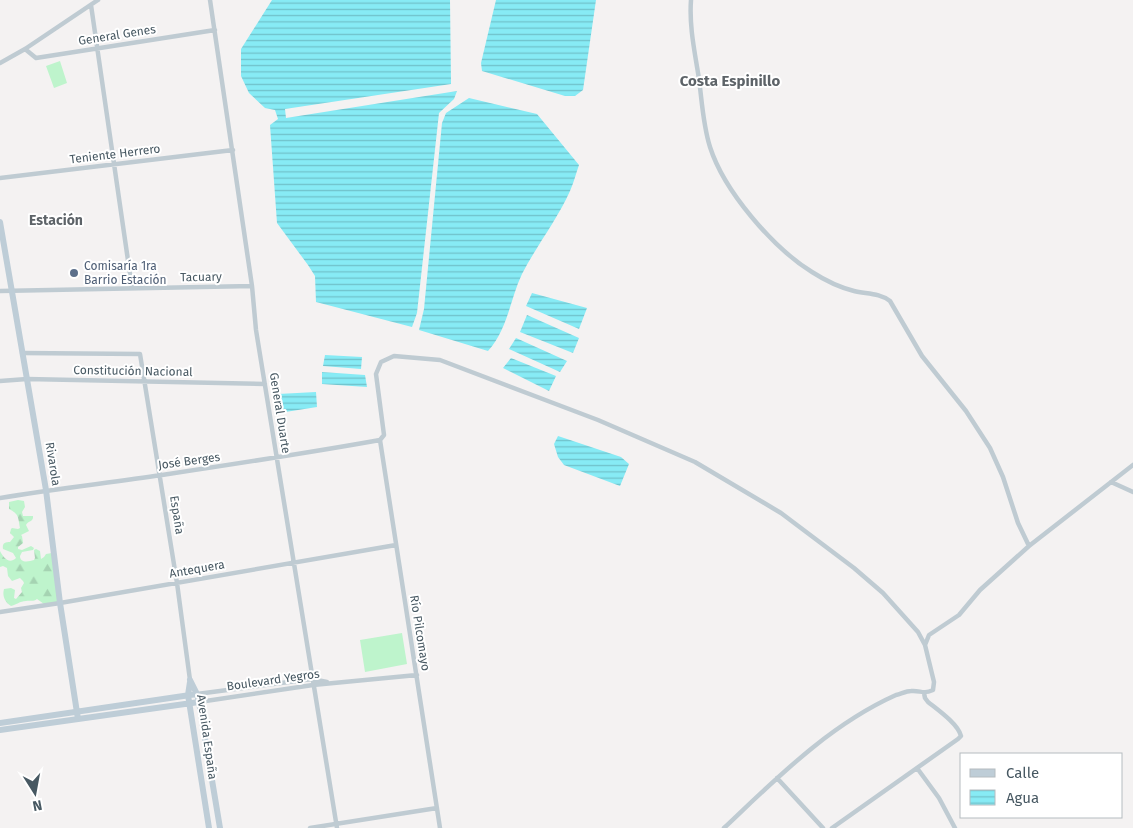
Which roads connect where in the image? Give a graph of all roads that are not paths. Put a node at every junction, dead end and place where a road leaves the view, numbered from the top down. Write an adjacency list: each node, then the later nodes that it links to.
1 (98, 0): 4 (street, General Genes)
2 (210, 0): 5 (street, General Duarte)
3 (691, 0): 31 (street)
4 (91, 6): 6 (street, General Genes); 7 (street)
5 (215, 30): 7 (street, General Genes); 9 (street, General Duarte)
6 (25, 49): 7 (street, General Genes); 8 (street, General Genes)
7 (97, 49): 10 (street)
8 (0, 63)
9 (233, 150): 10 (street, Teniente Herrero); 13 (street, General Duarte)
10 (114, 164): 11 (street, Teniente Herrero); 14 (street)
11 (0, 178)
12 (0, 222): 15 (street, Rivarola)
13 (252, 286): 14 (street, Tacuary); 21 (street, General Duarte)
14 (132, 288): 15 (street, Tacuary)
15 (11, 290): 16 (street, Tacuary); 17 (street, Rivarola)
16 (0, 291)
17 (22, 353): 18 (street, Rivarola); 20 (street, España)
18 (28, 379): 19 (street, Constitución Nacional); 20 (street, Constitución Nacional); 27 (street, Rivarola)
19 (0, 381)
20 (146, 382): 21 (street, Constitución Nacional); 25 (street, España)
21 (265, 384): 23 (street, General Duarte)
22 (380, 440): 23 (street, José Berges); 30 (street, Río Pilcomayo); 36 (street, Río Pilcomayo)
23 (277, 458): 25 (street, José Berges); 32 (street, General Duarte)
24 (1133, 465): 26 (street)
25 (161, 475): 27 (street, José Berges); 33 (street, España)
26 (1111, 482): 28 (street); 31 (street)
27 (46, 490): 29 (street, José Berges); 34 (street, Rivarola)
28 (1133, 492)
29 (0, 498)
30 (396, 545): 32 (street, Antequera); 37 (street, Río Pilcomayo)
31 (1029, 546): 36 (street)
32 (294, 563): 33 (street, Antequera); 38 (street, General Duarte)
33 (177, 583): 34 (street, Antequera); 39 (street, España)
34 (60, 603): 35 (street, Antequera); 47 (street, Rivarola)
35 (0, 612)
36 (925, 645): 42 (street)
37 (417, 676): 40 (street); 53 (street, Río Pilcomayo)
38 (312, 679): 40 (street, Boulevard Yegros); 41 (street, General Duarte); 43 (street, Boulevard Yegros)
39 (190, 680): 43 (street, Avenida España); 44 (street, Avenida España)
40 (334, 683): 41 (street, Boulevard Yegros)
41 (313, 685): 45 (street, Boulevard Yegros); 54 (street, General Duarte)
42 (924, 693): 51 (street); 52 (street)
43 (197, 694): 44 (street, Boulevard Yegros); 45 (street, Avenida España)
44 (188, 695): 46 (street, Avenida España); 47 (street, Boulevard Yegros)
45 (199, 702): 46 (street, Boulevard Yegros); 56 (street, Avenida España)
46 (189, 703): 48 (street, Boulevard Yegros); 55 (street, Avenida España)
47 (77, 711): 48 (street, Rivarola); 49 (street, Boulevard Yegros)
48 (78, 719): 50 (street, Boulevard Yegros)
49 (0, 722)
50 (0, 730)
51 (917, 768): 61 (street); 62 (street)
52 (777, 778): 59 (street); 60 (street)
53 (437, 808): 54 (street); 58 (street, Río Pilcomayo)
54 (337, 826): 57 (street)
55 (209, 828)
56 (220, 828)
57 (310, 828)
58 (440, 828)
59 (724, 828)
60 (823, 828)
61 (832, 828)
62 (955, 828)

